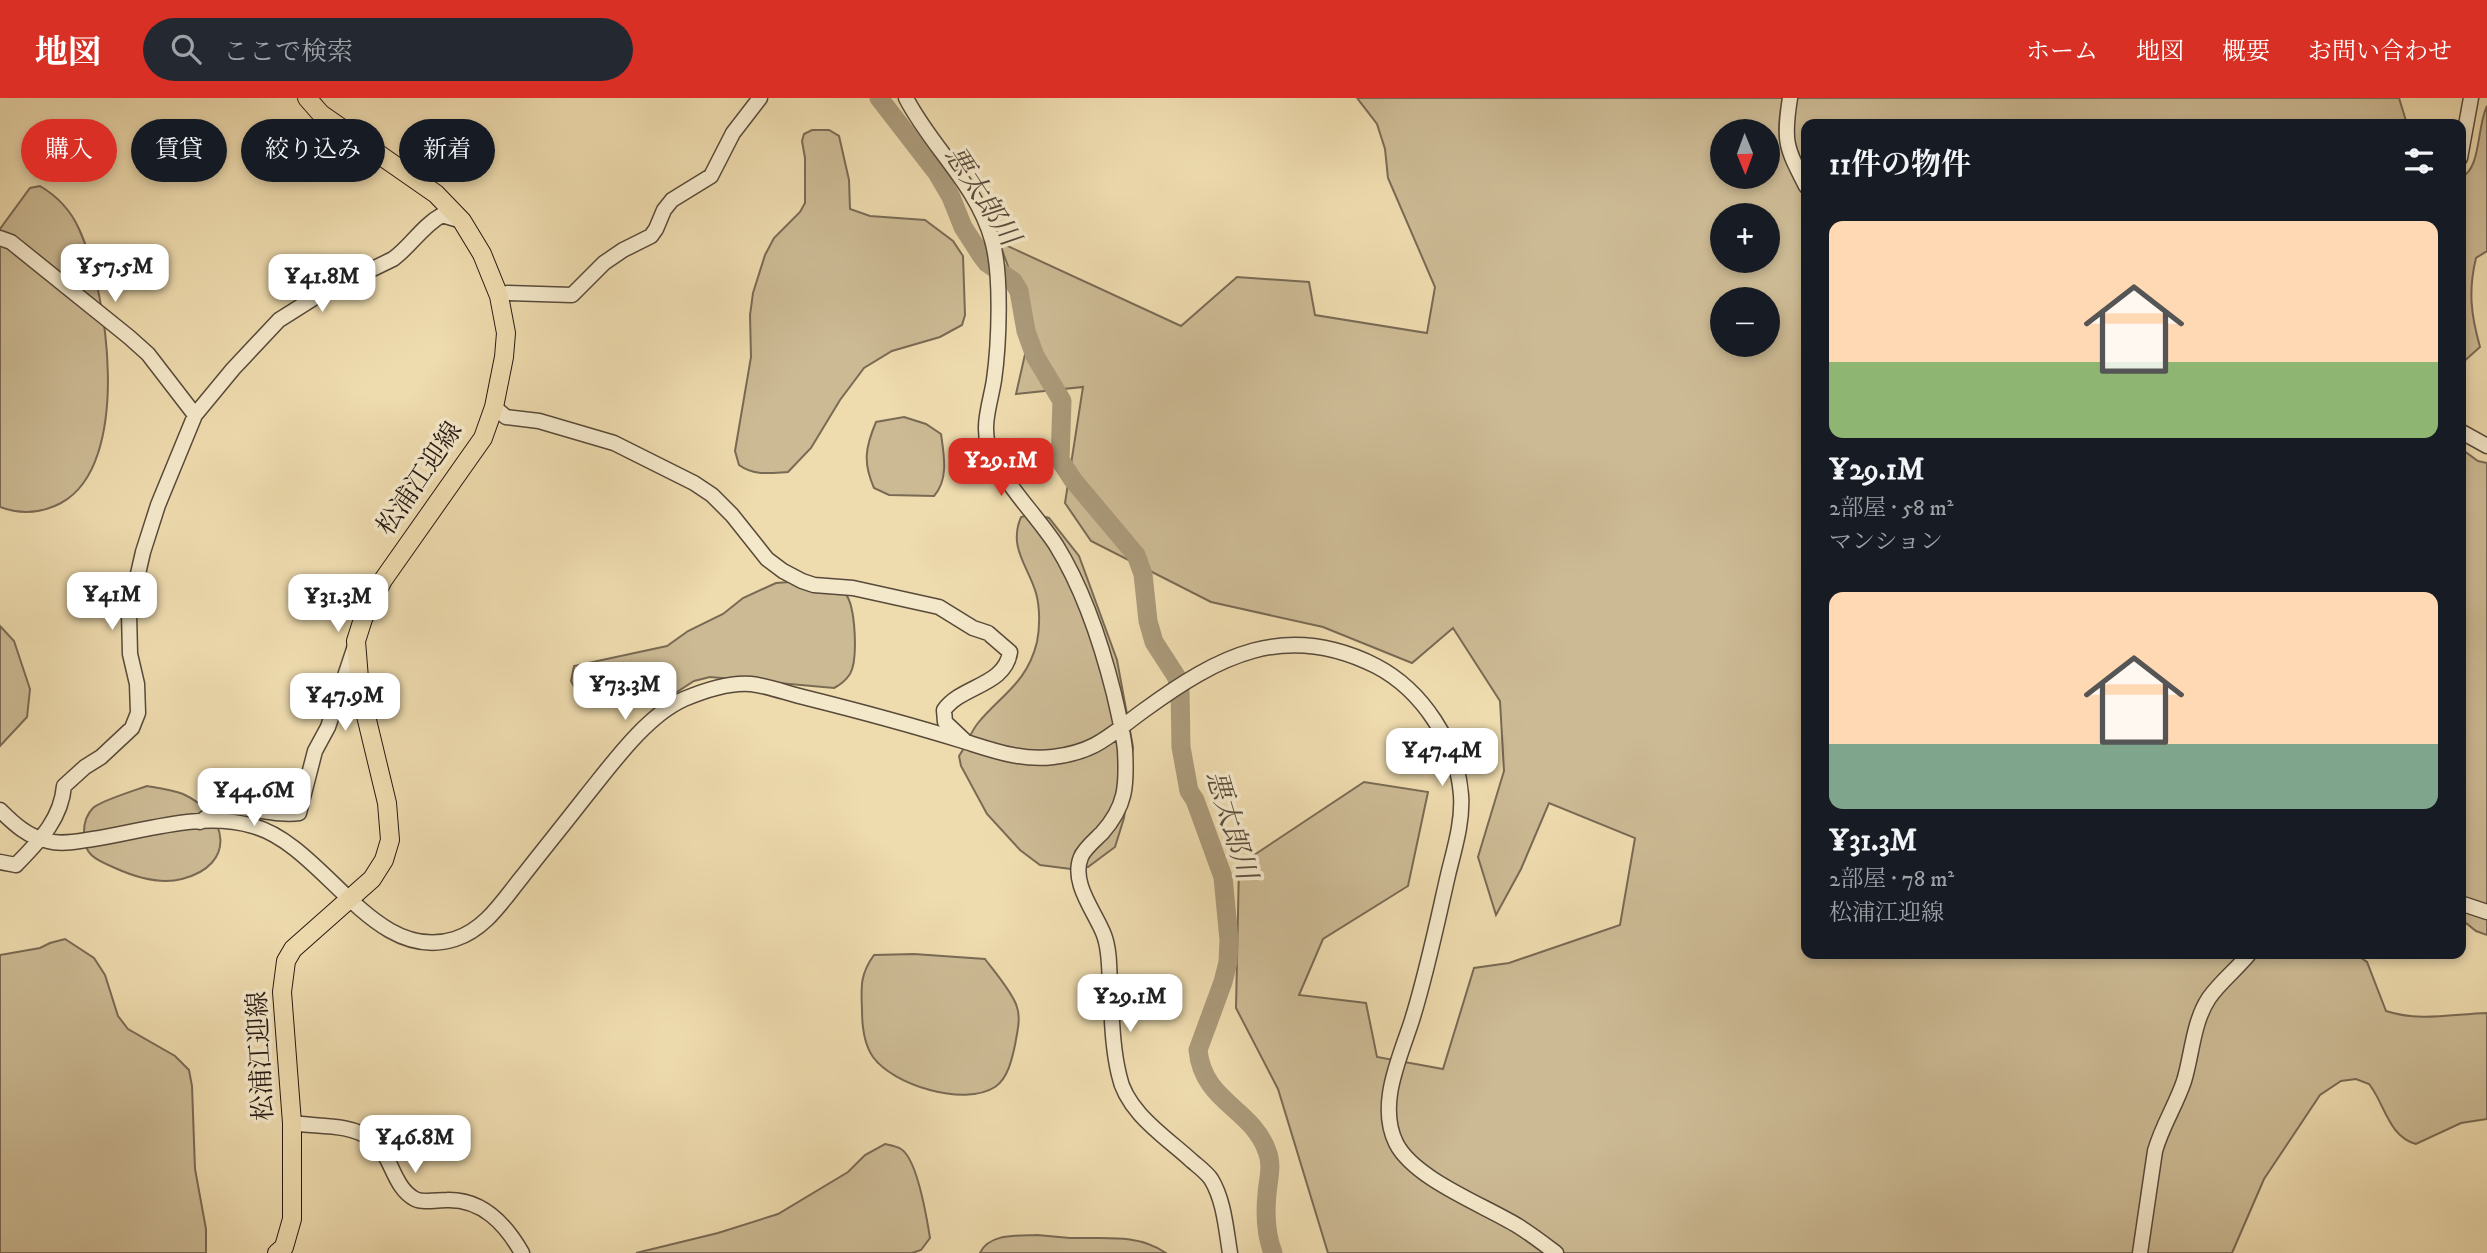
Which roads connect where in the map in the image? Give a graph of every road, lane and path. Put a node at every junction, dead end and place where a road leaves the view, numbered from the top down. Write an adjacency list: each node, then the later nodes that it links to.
1 (307, 98): 8 (main road, 松浦江迎線)
2 (760, 98): 10 (street)
3 (905, 98): 16 (street)
4 (1790, 98): 7 (street)
5 (2471, 98): 6 (street)
6 (2466, 125)
7 (1801, 176)
8 (462, 221): 10 (main road, 松浦江迎線); 12 (street)
9 (0, 238): 12 (street)
10 (499, 296): 11 (main road, 松浦江迎線)
11 (494, 407): 15 (main road, 松浦江迎線); 17 (street)
12 (195, 415): 20 (street)
13 (2466, 435): 14 (street)
14 (2487, 444)
15 (356, 641): 19 (street); 22 (main road, 松浦江迎線)
16 (1121, 727): 17 (street); 29 (street); 30 (street)
17 (965, 742): 22 (street)
18 (0, 810): 20 (street)
19 (200, 822): 20 (street); 22 (street)
20 (42, 839): 21 (street)
21 (0, 862)
22 (350, 899): 26 (main road, 松浦江迎線)
23 (2466, 904): 24 (street)
24 (2487, 912)
25 (2244, 959): 31 (street)
26 (292, 1123): 27 (main road, 松浦江迎線); 28 (street)
27 (282, 1251)
28 (522, 1253)
29 (1230, 1253)
30 (1556, 1253)
31 (2140, 1253)

